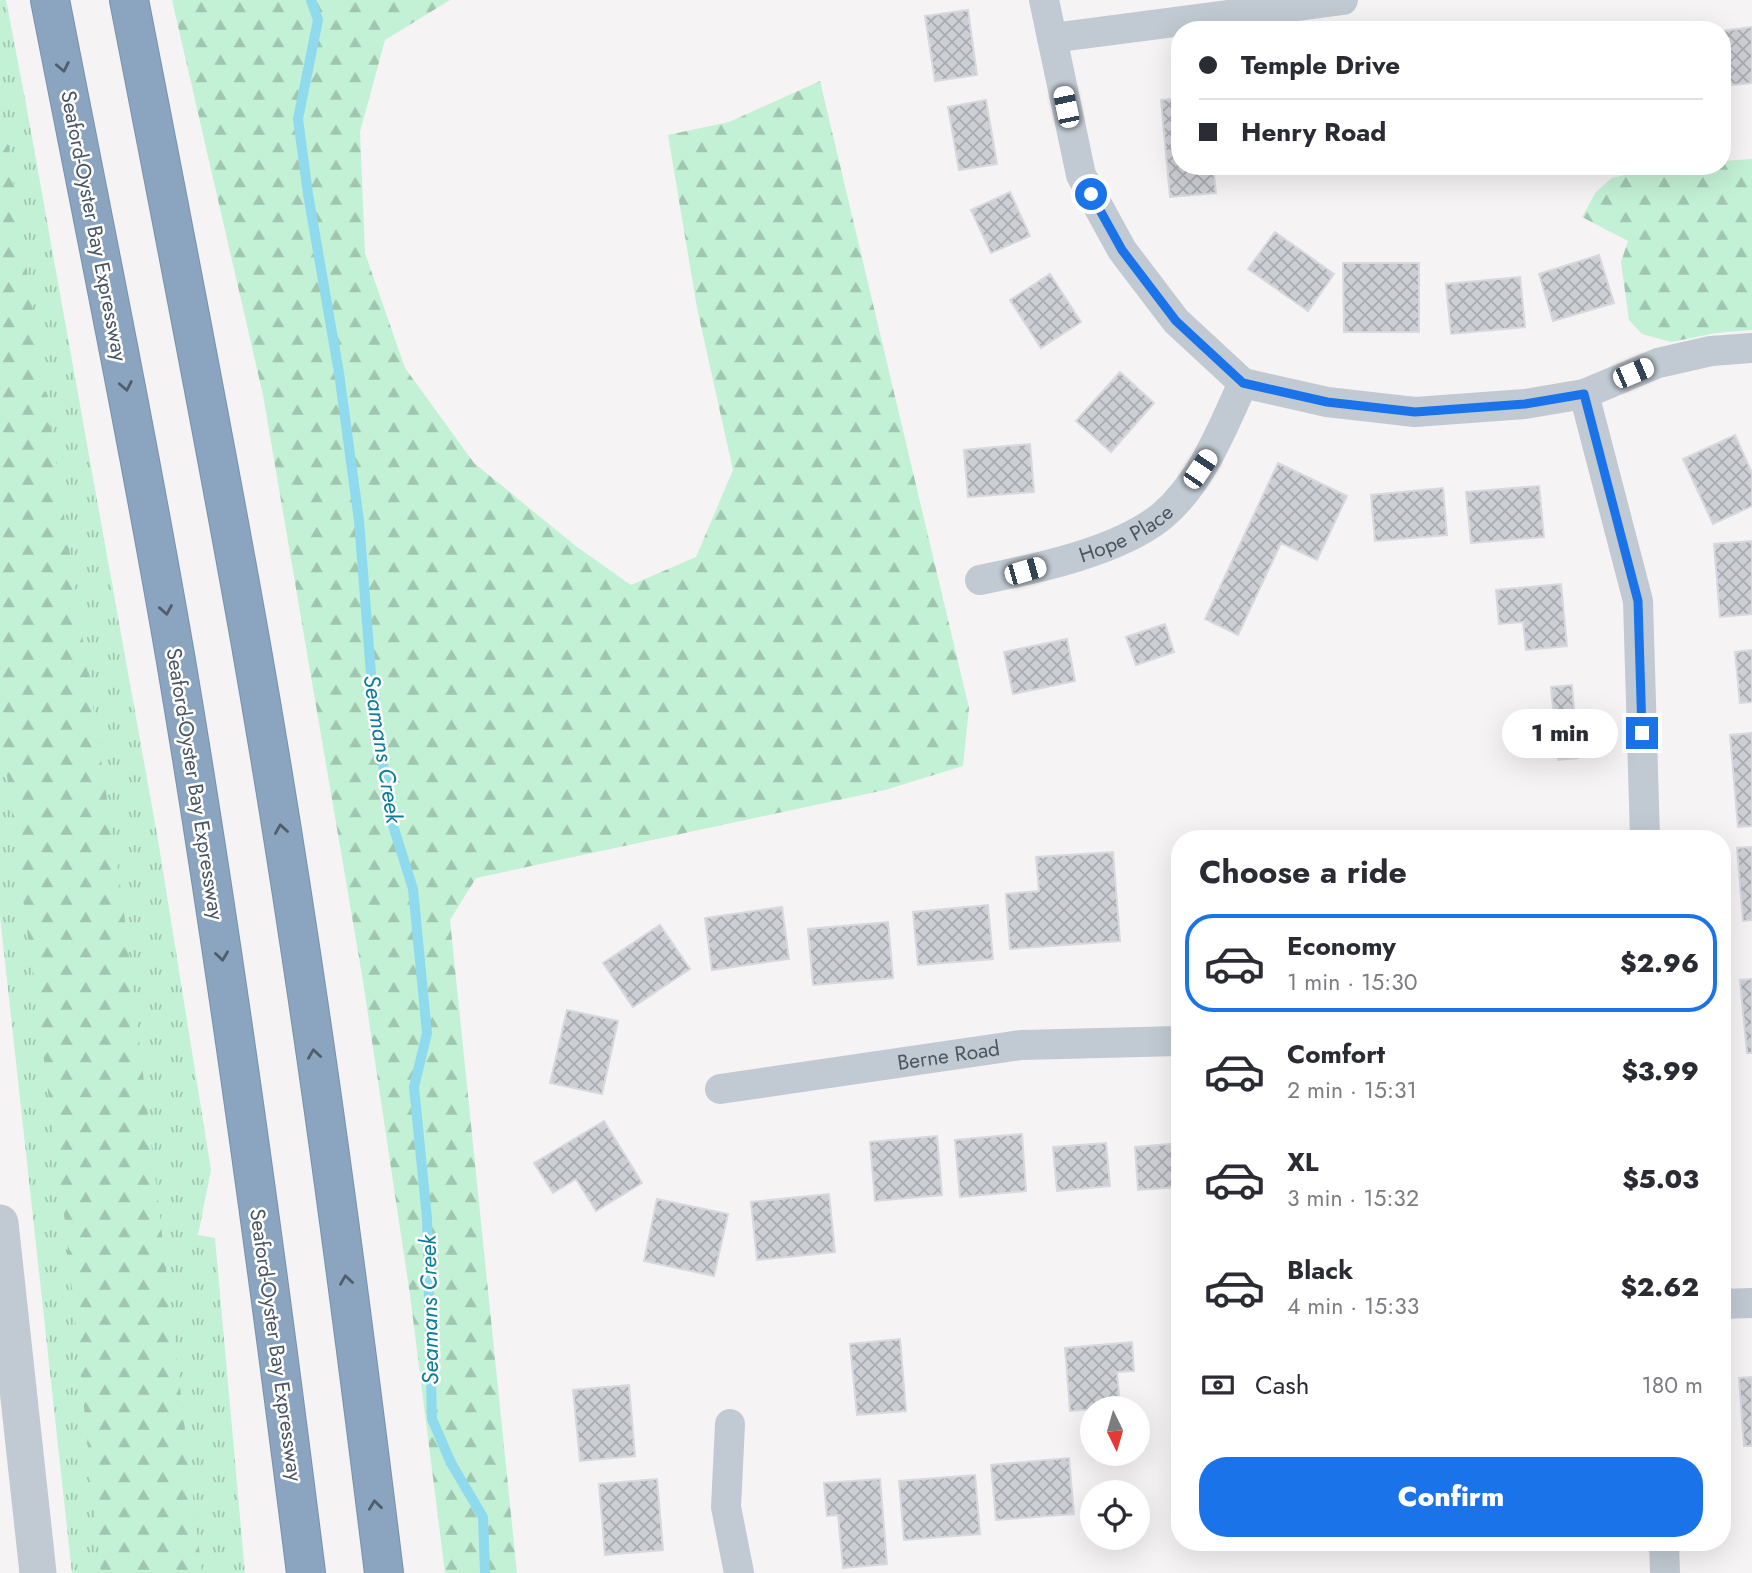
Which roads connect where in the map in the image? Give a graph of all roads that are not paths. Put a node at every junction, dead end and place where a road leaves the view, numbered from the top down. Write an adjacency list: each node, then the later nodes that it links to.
1 (50, 0): 21 (highway, Seaford-Oyster Bay Expressway, one-way to 21)
2 (129, 0): 22 (highway, one-way to 2)
3 (1044, 0): 7 (street)
4 (1343, 0): 5 (street)
5 (1182, 21)
6 (1171, 22): 7 (street)
7 (1052, 38): 9 (street)
8 (1752, 348): 10 (street)
9 (1243, 383): 10 (street); 11 (street, Hope Place)
10 (1584, 394): 12 (street)
11 (980, 580)
12 (1645, 830)
13 (1171, 1041): 14 (street, Berne Road)
14 (720, 1089)
15 (0, 1223): 20 (street)
16 (1752, 1303): 17 (street)
17 (1731, 1304)
18 (730, 1423): 23 (street)
19 (1664, 1551): 24 (street)
20 (38, 1573)
21 (306, 1573)
22 (384, 1573)
23 (739, 1573)
24 (1665, 1573)

